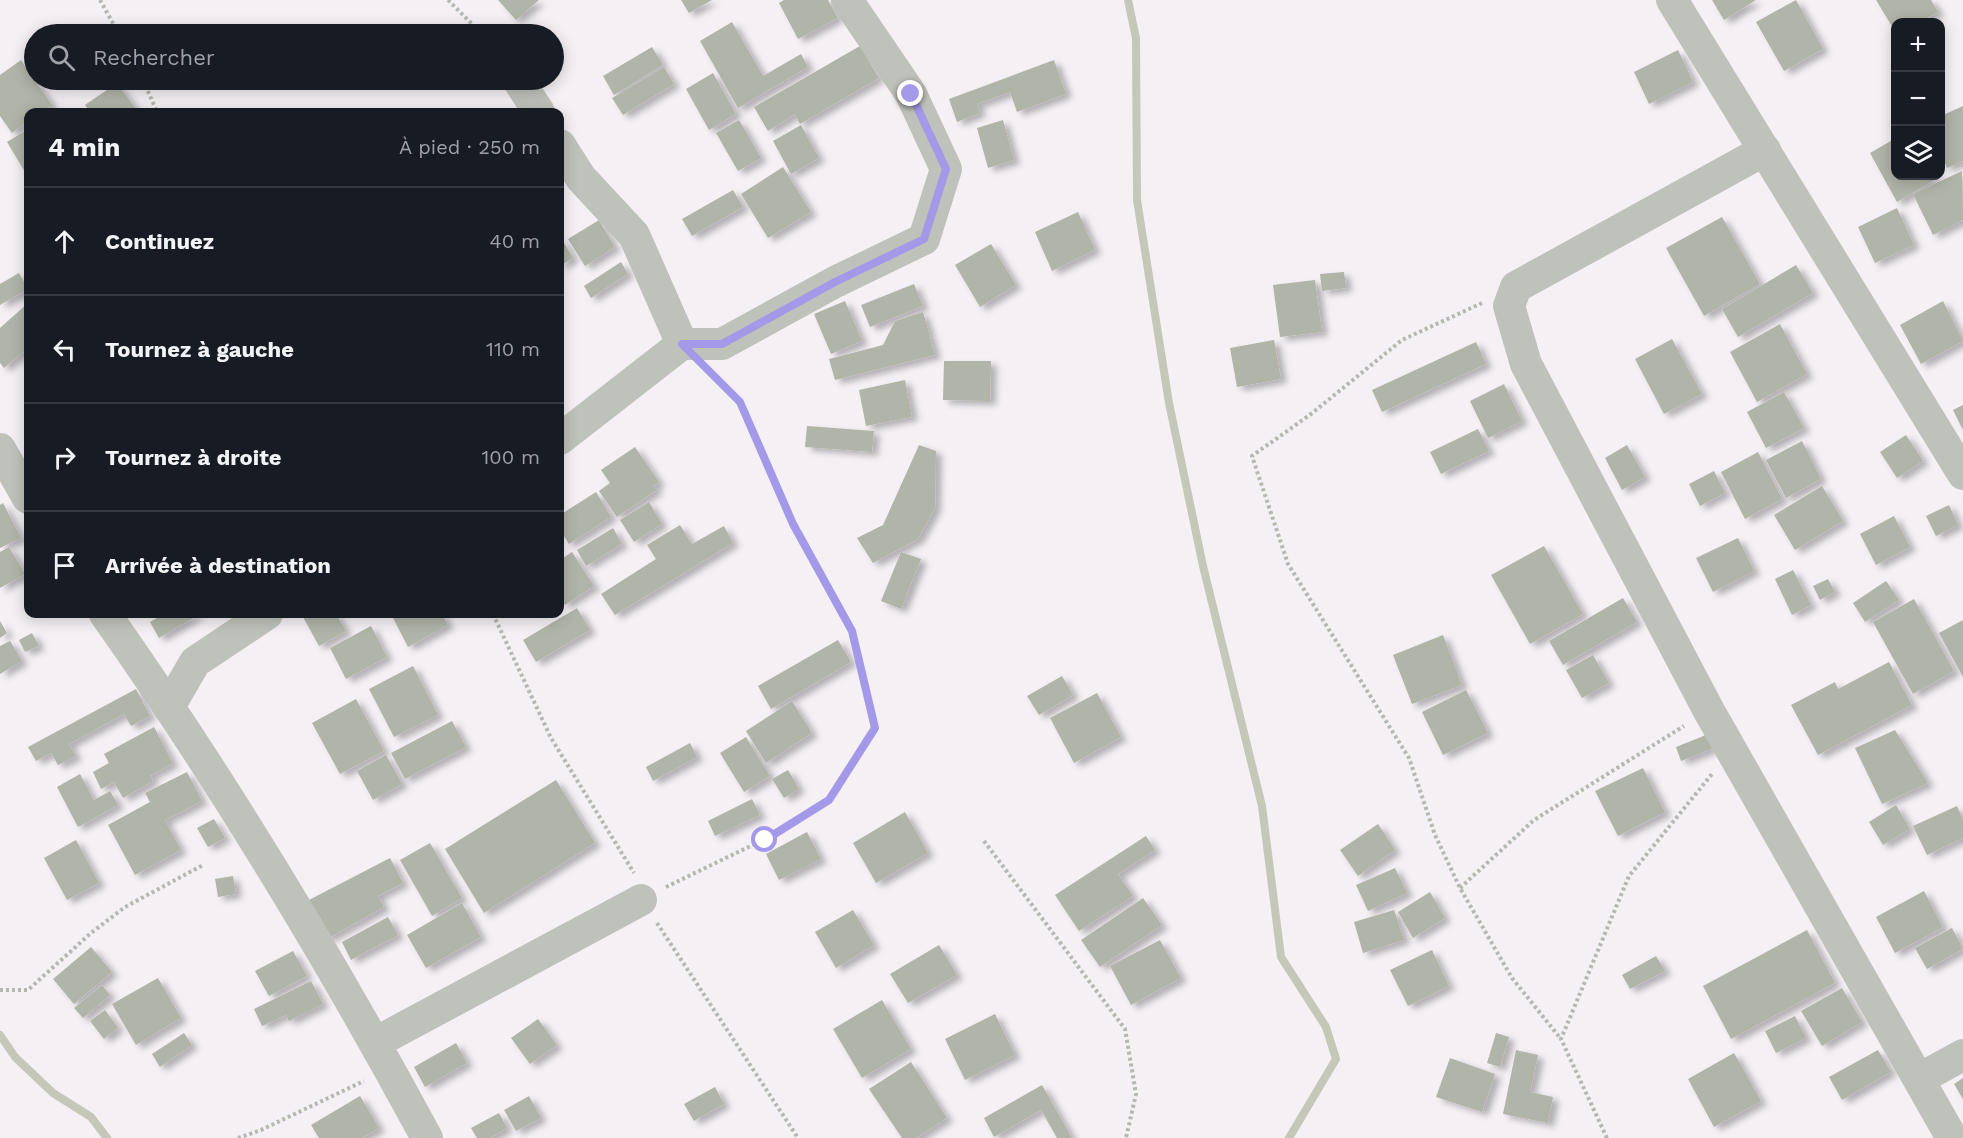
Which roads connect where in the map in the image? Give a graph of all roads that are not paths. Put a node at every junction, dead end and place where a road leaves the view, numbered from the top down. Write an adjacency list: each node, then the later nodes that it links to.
1 (848, 0): 7 (street)
2 (1672, 0): 5 (street)
3 (525, 90): 4 (street)
4 (536, 108)
5 (1765, 150): 10 (street); 18 (street)
6 (564, 151): 7 (street)
7 (682, 344): 8 (street)
8 (564, 436)
9 (0, 449): 11 (street)
10 (1963, 474)
11 (24, 491)
12 (108, 618): 14 (street)
13 (261, 618): 14 (street)
14 (169, 707): 16 (street)
15 (641, 900): 16 (street)
16 (382, 1055): 19 (street)
17 (1963, 1055): 18 (street)
18 (1918, 1079): 20 (street)
19 (427, 1138)
20 (1952, 1138)

